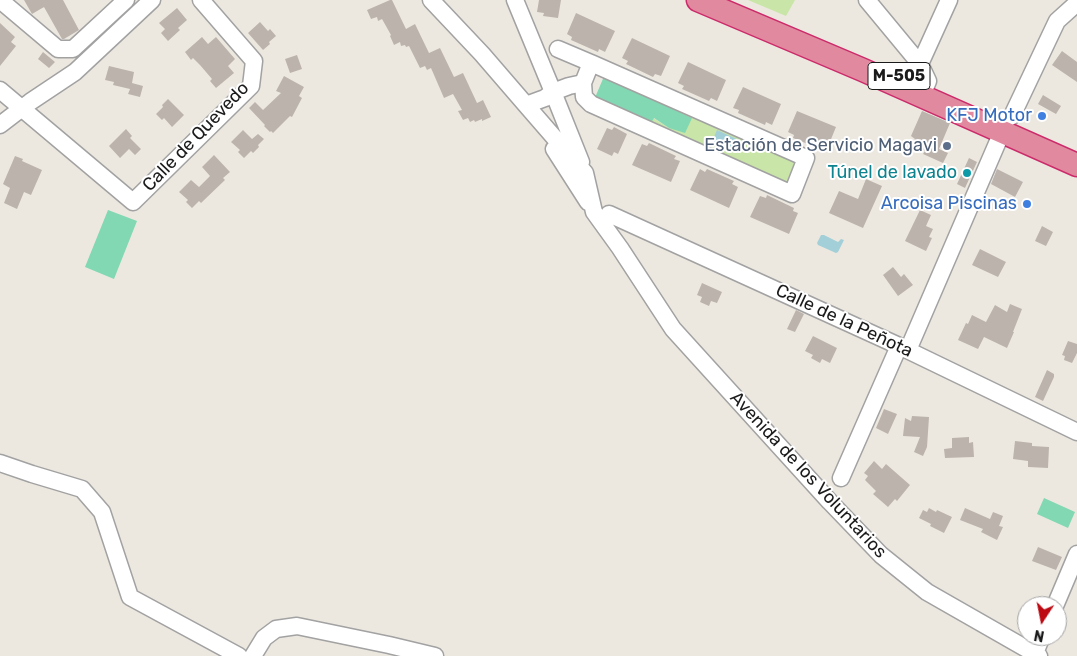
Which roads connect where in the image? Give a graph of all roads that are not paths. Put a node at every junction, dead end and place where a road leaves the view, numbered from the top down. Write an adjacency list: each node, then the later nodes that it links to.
1 (0, 0): 2 (street)
2 (126, 0)
3 (152, 0): 22 (street)
4 (201, 0): 22 (street, Calle de Quevedo)
5 (431, 0): 19 (street)
6 (515, 0): 15 (street, Avenida de los Voluntarios)
7 (698, 0): 24 (highway, M-505)
8 (720, 0): 17 (highway, M-505)
9 (867, 0): 14 (street)
10 (950, 0): 14 (street)
11 (1077, 3): 24 (street)
12 (558, 49): 13 (street)
13 (591, 63): 16 (street); 16 (street)
14 (920, 64): 17 (street)
15 (546, 75): 19 (street); 20 (street, Avenida de los Voluntarios)
16 (582, 83): 20 (street)
17 (925, 88): 24 (highway, M-505)
18 (0, 90): 22 (street)
19 (513, 90): 21 (street)
20 (553, 92): 21 (street); 27 (street, Avenida de los Voluntarios)
21 (526, 106): 27 (street); 28 (street)
22 (23, 109): 23 (street)
23 (0, 125)
24 (1002, 127): 25 (highway, M-505); 26 (highway, M-505); 29 (street)
25 (1077, 154)
26 (1077, 165)
27 (585, 173): 28 (street, Avenida de los Voluntarios)
28 (601, 213): 29 (street, Calle de la Peñota); 35 (street, Avenida de los Voluntarios)
29 (904, 348): 30 (street, Calle de la Peñota); 32 (street)
30 (1077, 432)
31 (0, 463): 36 (street)
32 (842, 478)
33 (1077, 554): 34 (street)
34 (1059, 596)
35 (1037, 655)
36 (239, 656)
37 (253, 656): 38 (street)
38 (435, 656)

